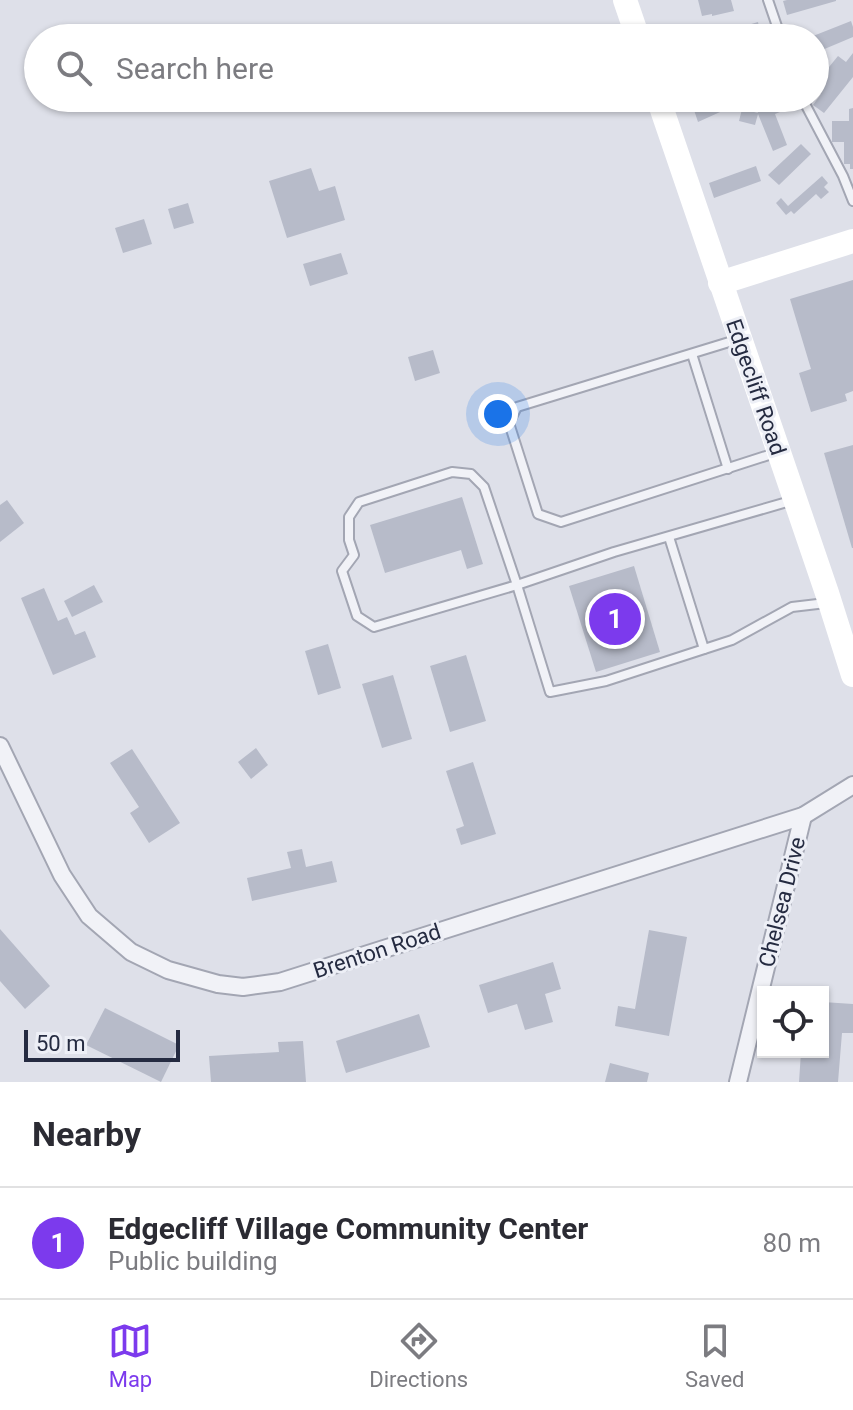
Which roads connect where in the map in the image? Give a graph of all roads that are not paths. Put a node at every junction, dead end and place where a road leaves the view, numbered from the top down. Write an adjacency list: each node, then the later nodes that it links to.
1 (625, 0): 3 (street)
2 (768, 0): 4 (lane)
3 (633, 24)
4 (776, 24)
5 (663, 112): 9 (street, Edgecliff Road)
6 (809, 112): 7 (lane)
7 (853, 201)
8 (853, 241): 9 (street)
9 (720, 283): 10 (street, Edgecliff Road)
10 (739, 339): 11 (lane); 12 (street, Edgecliff Road)
11 (692, 354): 13 (lane); 13 (lane)
12 (779, 452): 13 (lane); 14 (street, Edgecliff Road)
13 (728, 469)
14 (795, 499): 15 (lane); 17 (street, Edgecliff Road)
15 (669, 537): 16 (lane); 18 (lane)
16 (517, 585): 16 (lane); 18 (lane)
17 (830, 603): 18 (lane); 19 (street, Edgecliff Road)
18 (704, 649)
19 (853, 675)
20 (0, 746): 22 (street, Brenton Road)
21 (853, 785): 22 (street, Brenton Road)
22 (803, 816): 23 (street, Chelsea Drive)
23 (738, 1082)

